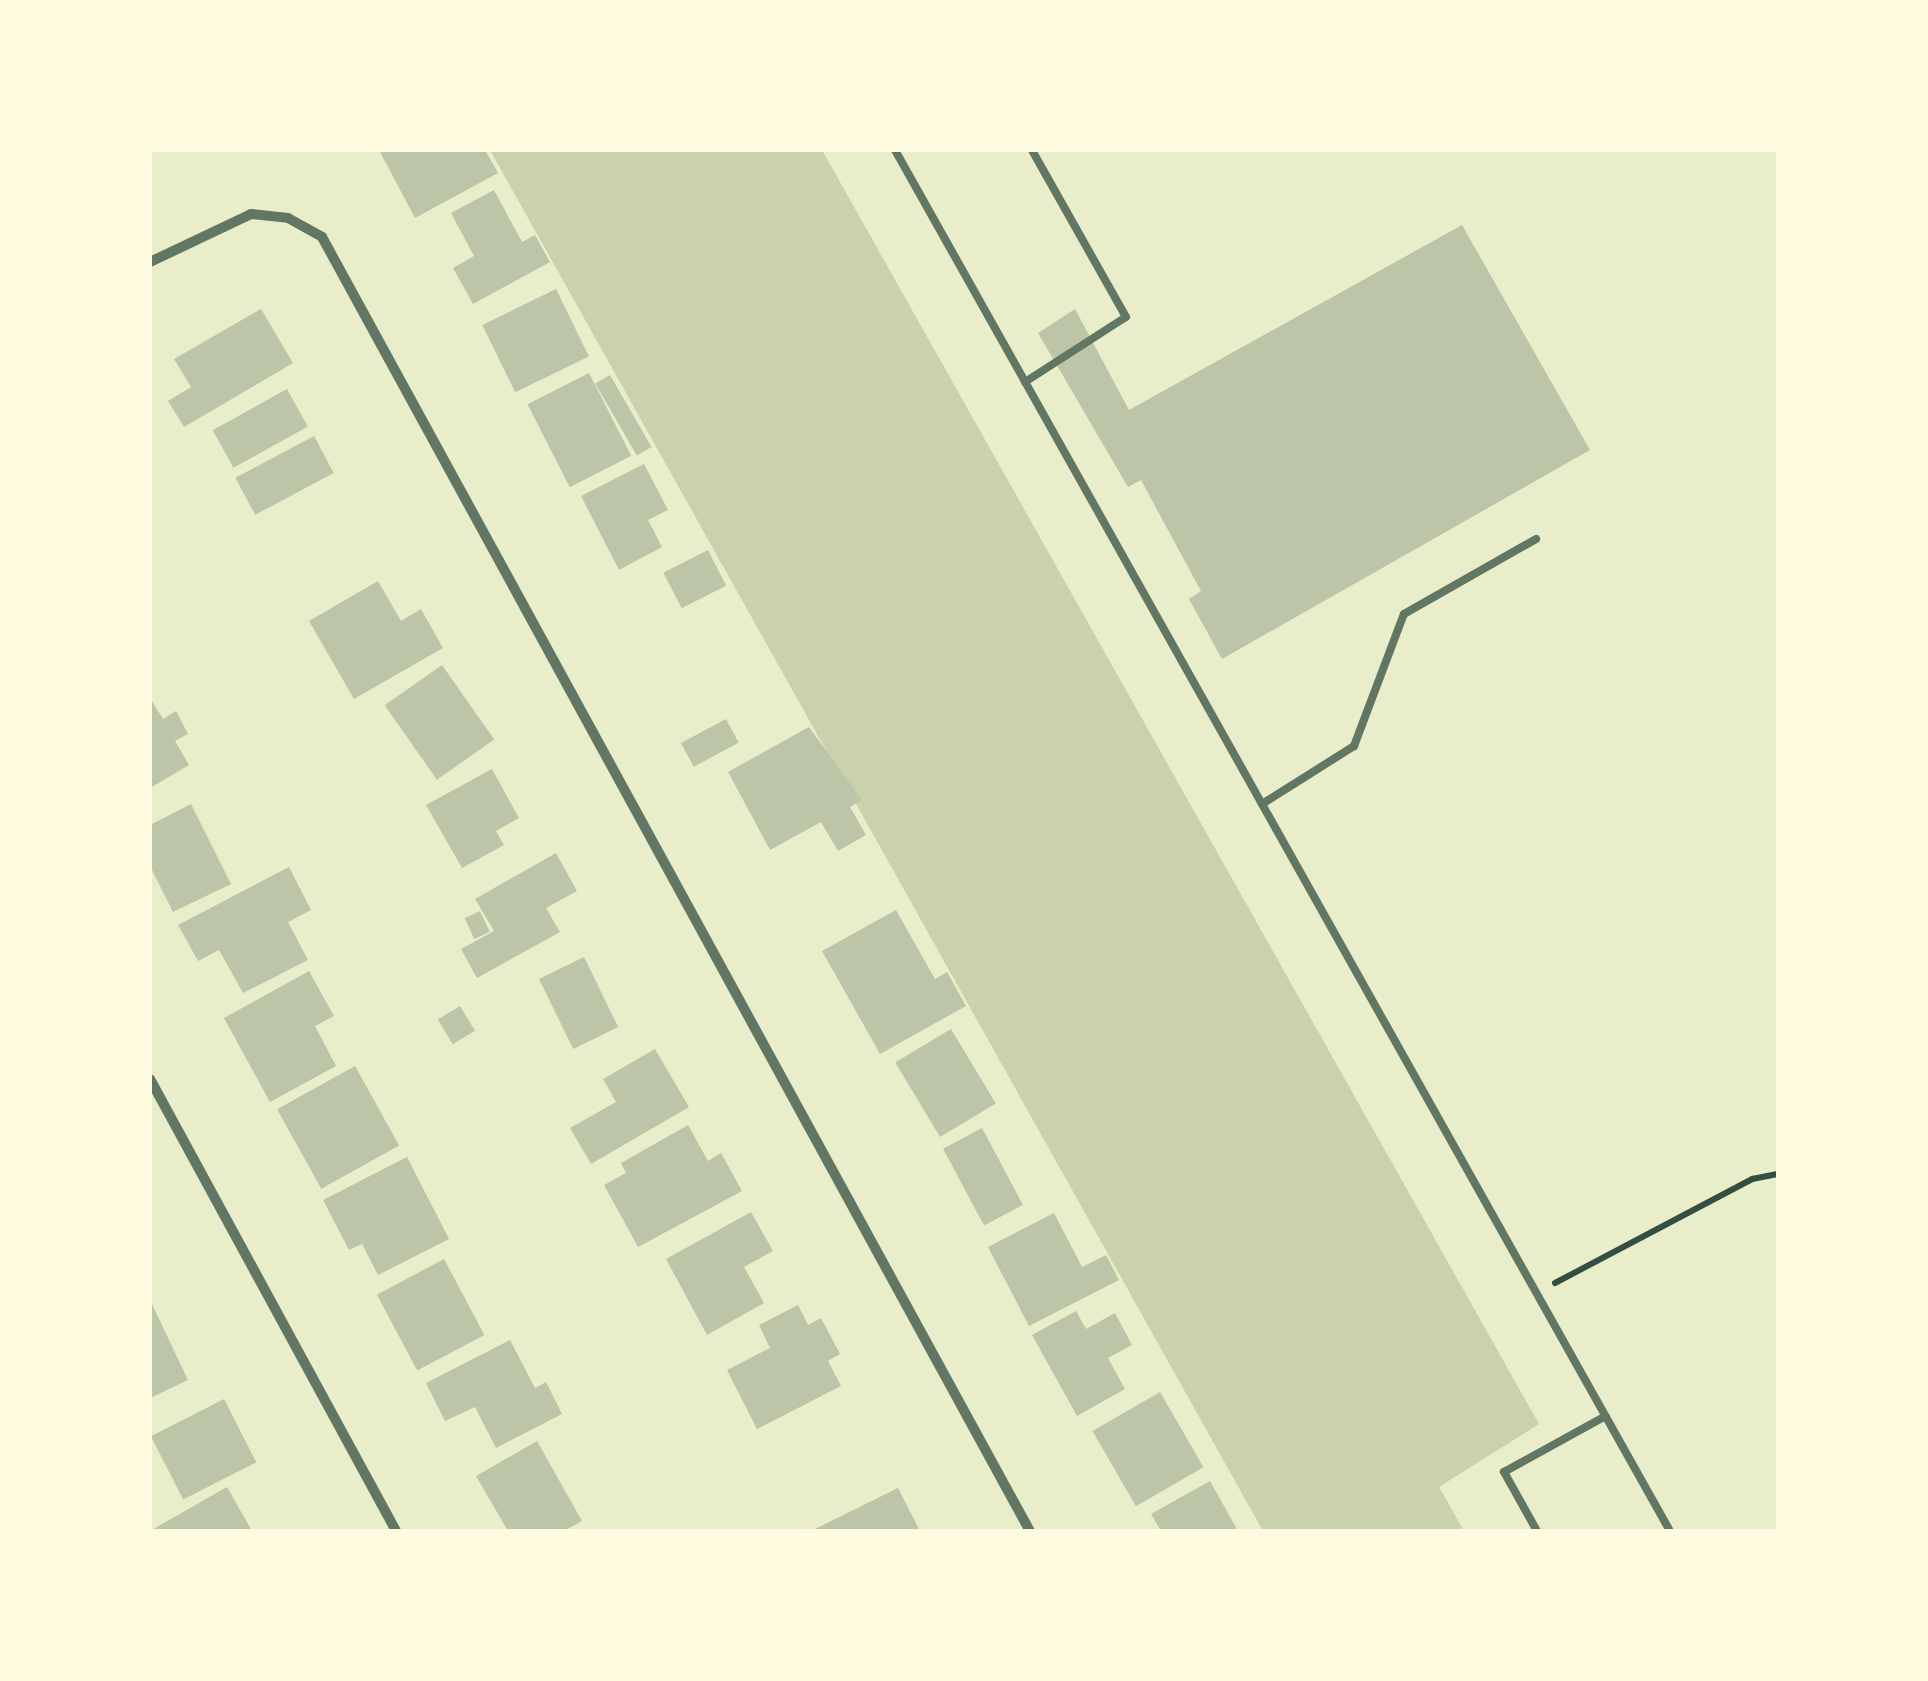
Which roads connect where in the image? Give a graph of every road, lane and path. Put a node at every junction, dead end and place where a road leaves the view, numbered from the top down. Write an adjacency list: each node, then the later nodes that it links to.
1 (895, 150): 4 (lane)
2 (1032, 150): 4 (lane)
3 (150, 262): 12 (street)
4 (1025, 382): 6 (lane)
5 (1536, 538): 6 (lane)
6 (1262, 804): 9 (lane)
7 (150, 1079): 11 (street)
8 (1778, 1174): 9 (path)
9 (1537, 1293): 10 (lane)
10 (1606, 1416): 13 (lane); 14 (lane)
11 (396, 1531)
12 (1030, 1531)
13 (1537, 1531)
14 (1670, 1531)

